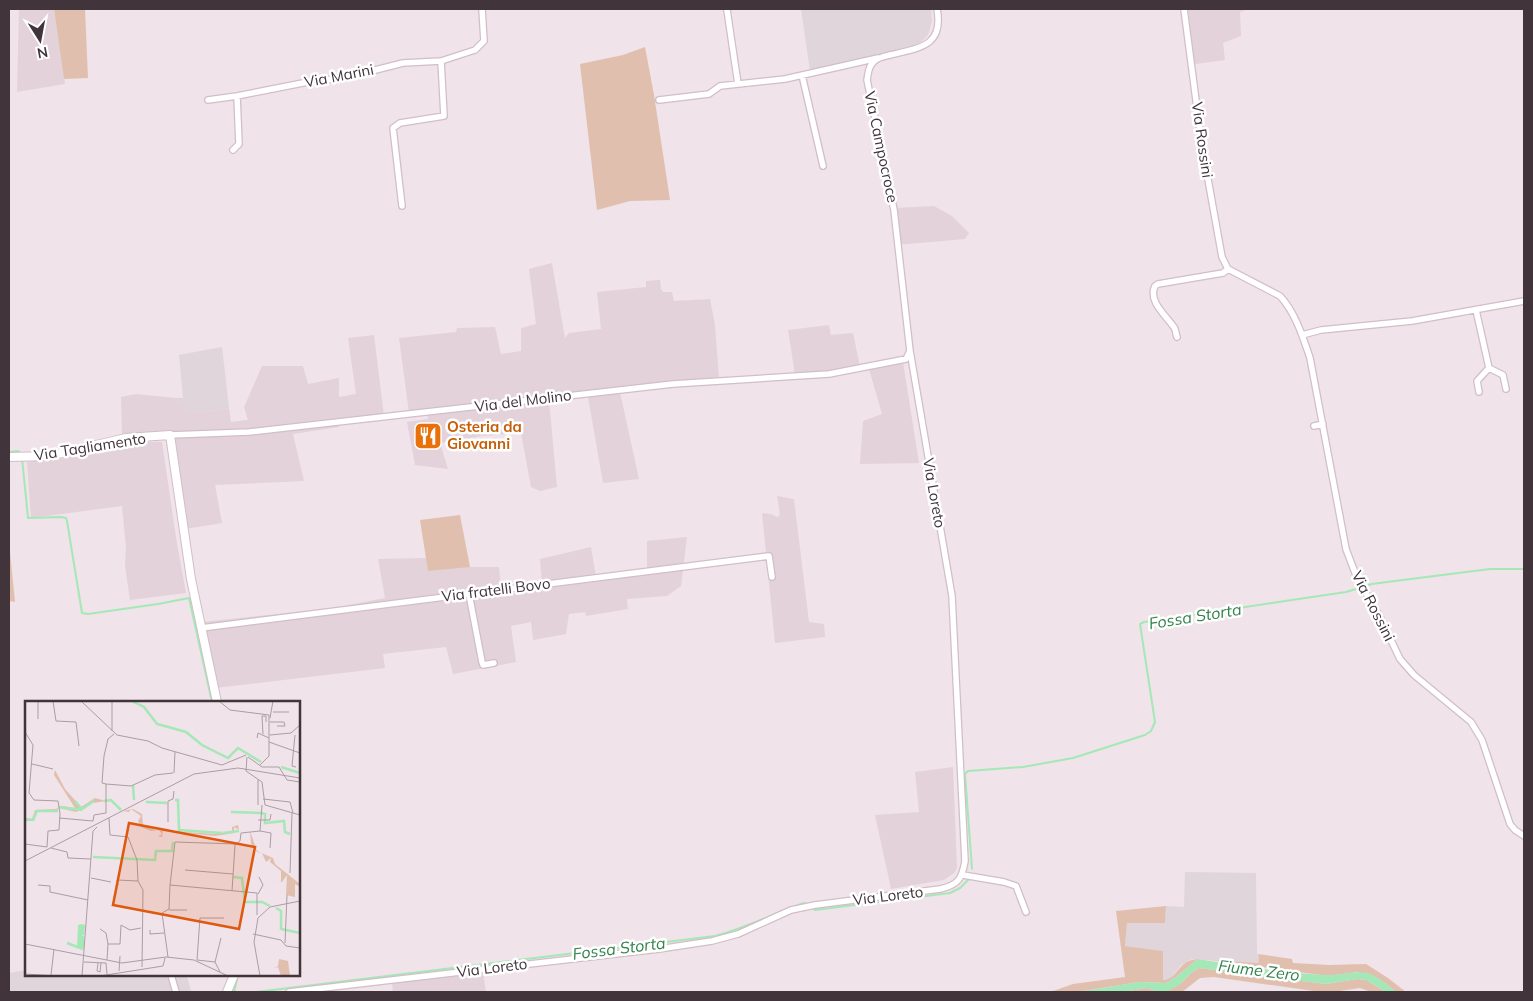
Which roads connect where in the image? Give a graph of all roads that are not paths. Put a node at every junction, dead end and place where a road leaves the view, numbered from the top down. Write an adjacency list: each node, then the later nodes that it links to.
1 (482, 9): 6 (street, Via Marini)
2 (937, 9): 5 (street)
3 (1184, 9): 15 (street, Via Rossini)
4 (727, 10): 8 (street)
5 (878, 58): 7 (street); 20 (street, Via Campocroce)
6 (441, 61): 9 (street, Via Marini); 14 (street)
7 (802, 75): 8 (street); 13 (street)
8 (738, 84): 11 (street)
9 (237, 96): 10 (street, Via Marini); 12 (street)
10 (208, 100)
11 (659, 100)
12 (233, 150)
13 (823, 166)
14 (402, 206)
15 (1228, 269): 18 (street, Via Rossini); 19 (street)
16 (1524, 301): 17 (street)
17 (1476, 310): 18 (street); 21 (street)
18 (1302, 335): 24 (street, Via Rossini)
19 (1177, 338)
20 (910, 352): 26 (street, Via del Molino); 34 (street, Via Loreto)
21 (1489, 368): 22 (street); 23 (street)
22 (1506, 389)
23 (1479, 392)
24 (1323, 424): 25 (street); 33 (street, Via Rossini)
25 (1314, 426)
26 (170, 435): 27 (street, Via Tagliamento); 30 (street)
27 (9, 458)
28 (772, 577): 29 (street, Via fratelli Bovo)
29 (469, 594): 30 (street, Via fratelli Bovo); 31 (street)
30 (201, 628): 32 (street)
31 (494, 663)
32 (217, 701)
33 (1524, 836)
34 (963, 875): 35 (street); 40 (street, Via Loreto)
35 (1026, 912)
36 (171, 976): 38 (street)
37 (234, 976): 39 (street)
38 (176, 992)
39 (227, 992)
40 (289, 992)

